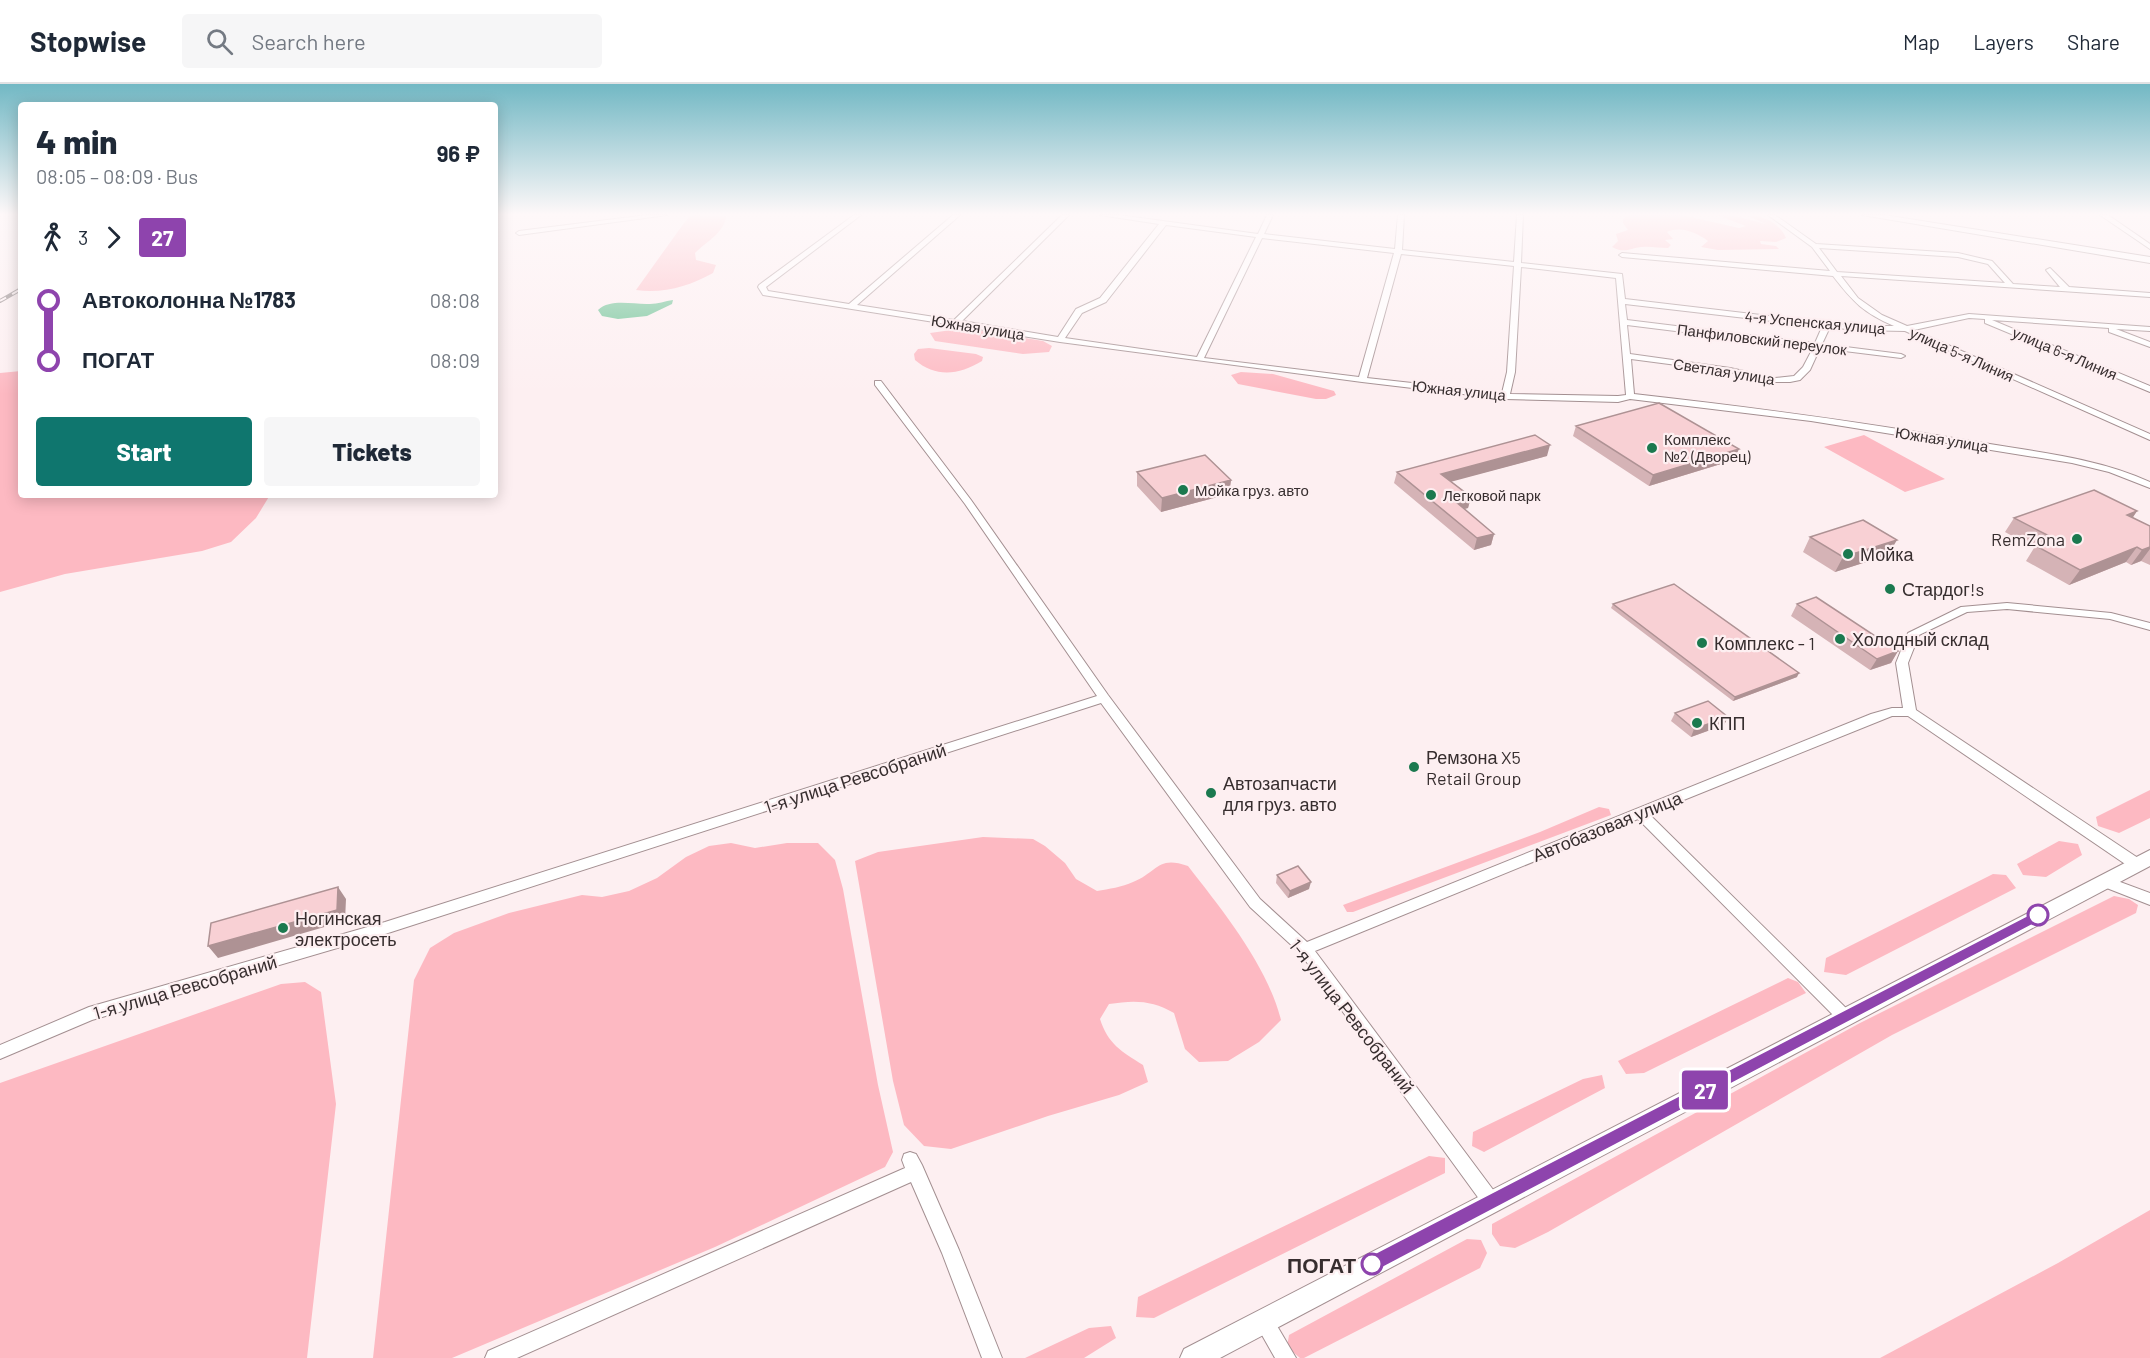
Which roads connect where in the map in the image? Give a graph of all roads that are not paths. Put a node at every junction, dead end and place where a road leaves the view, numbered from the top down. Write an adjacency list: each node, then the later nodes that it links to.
1 (779, 274): 18 (street, Южная улица)
2 (888, 274): 18 (street)
3 (1005, 274): 21 (street)
4 (1124, 274): 26 (street)
5 (1241, 274): 31 (street)
6 (1391, 274): 32 (street)
7 (1515, 274): 35 (street)
8 (1606, 274): 16 (street)
9 (1836, 274): 24 (street, улица 5-я Линия)
10 (1843, 274): 13 (street)
11 (2001, 274): 13 (street)
12 (2054, 274): 14 (street)
13 (2012, 286): 14 (street)
14 (2067, 290): 15 (street)
15 (2146, 295): 17 (street)
16 (1622, 301): 20 (street); 23 (street, 4-я Успенская улица)
17 (2150, 301)
18 (851, 306): 21 (street, Южная улица)
19 (1980, 318): 22 (street, 4-я Успенская улица); 24 (street, 4-я Успенская улица); 34 (street, улица 6-я Линия)
20 (1624, 322): 28 (street, Панфиловский переулок); 29 (street)
21 (956, 323): 26 (street, Южная улица)
22 (2099, 325): 25 (street, 4-я Успенская улица); 27 (street)
23 (1827, 326): 24 (street, 4-я Успенская улица); 28 (street, Светлая улица)
24 (1905, 329): 38 (street, улица 5-я Линия)
25 (2150, 329)
26 (1060, 340): 31 (street, Южная улица)
27 (2150, 345)
28 (1818, 346): 29 (street, Светлая улица); 30 (street, Панфиловский переулок)
29 (1626, 356): 36 (street)
30 (1901, 356)
31 (1200, 358): 32 (street, Южная улица)
32 (1362, 380): 35 (street, Южная улица)
33 (878, 383): 42 (street)
34 (2150, 389)
35 (1505, 396): 36 (street, Южная улица)
36 (1630, 396): 40 (street, Южная улица)
37 (2150, 425): 38 (street)
38 (2134, 430): 39 (street, улица 5-я Линия)
39 (2150, 437)
40 (2150, 485)
41 (2150, 627): 43 (street)
42 (1104, 698): 48 (street, 1-я улица Ревсобраний); 50 (street, 1-я улица Ревсобраний)
43 (1910, 712): 44 (street, Автобазовая улица); 45 (street)
44 (1640, 813): 48 (street, Автобазовая улица); 49 (street)
45 (2143, 861): 46 (main road)
46 (2104, 881): 47 (street); 49 (main road)
47 (2150, 899)
48 (1305, 949): 51 (street, 1-я улица Ревсобраний)
49 (1845, 1017): 51 (main road)
50 (0, 1052)
51 (1491, 1202): 52 (main road)
52 (1263, 1321): 55 (main road); 56 (street)
53 (495, 1358): 54 (street)
54 (992, 1358)
55 (1193, 1358)
56 (1286, 1358)

